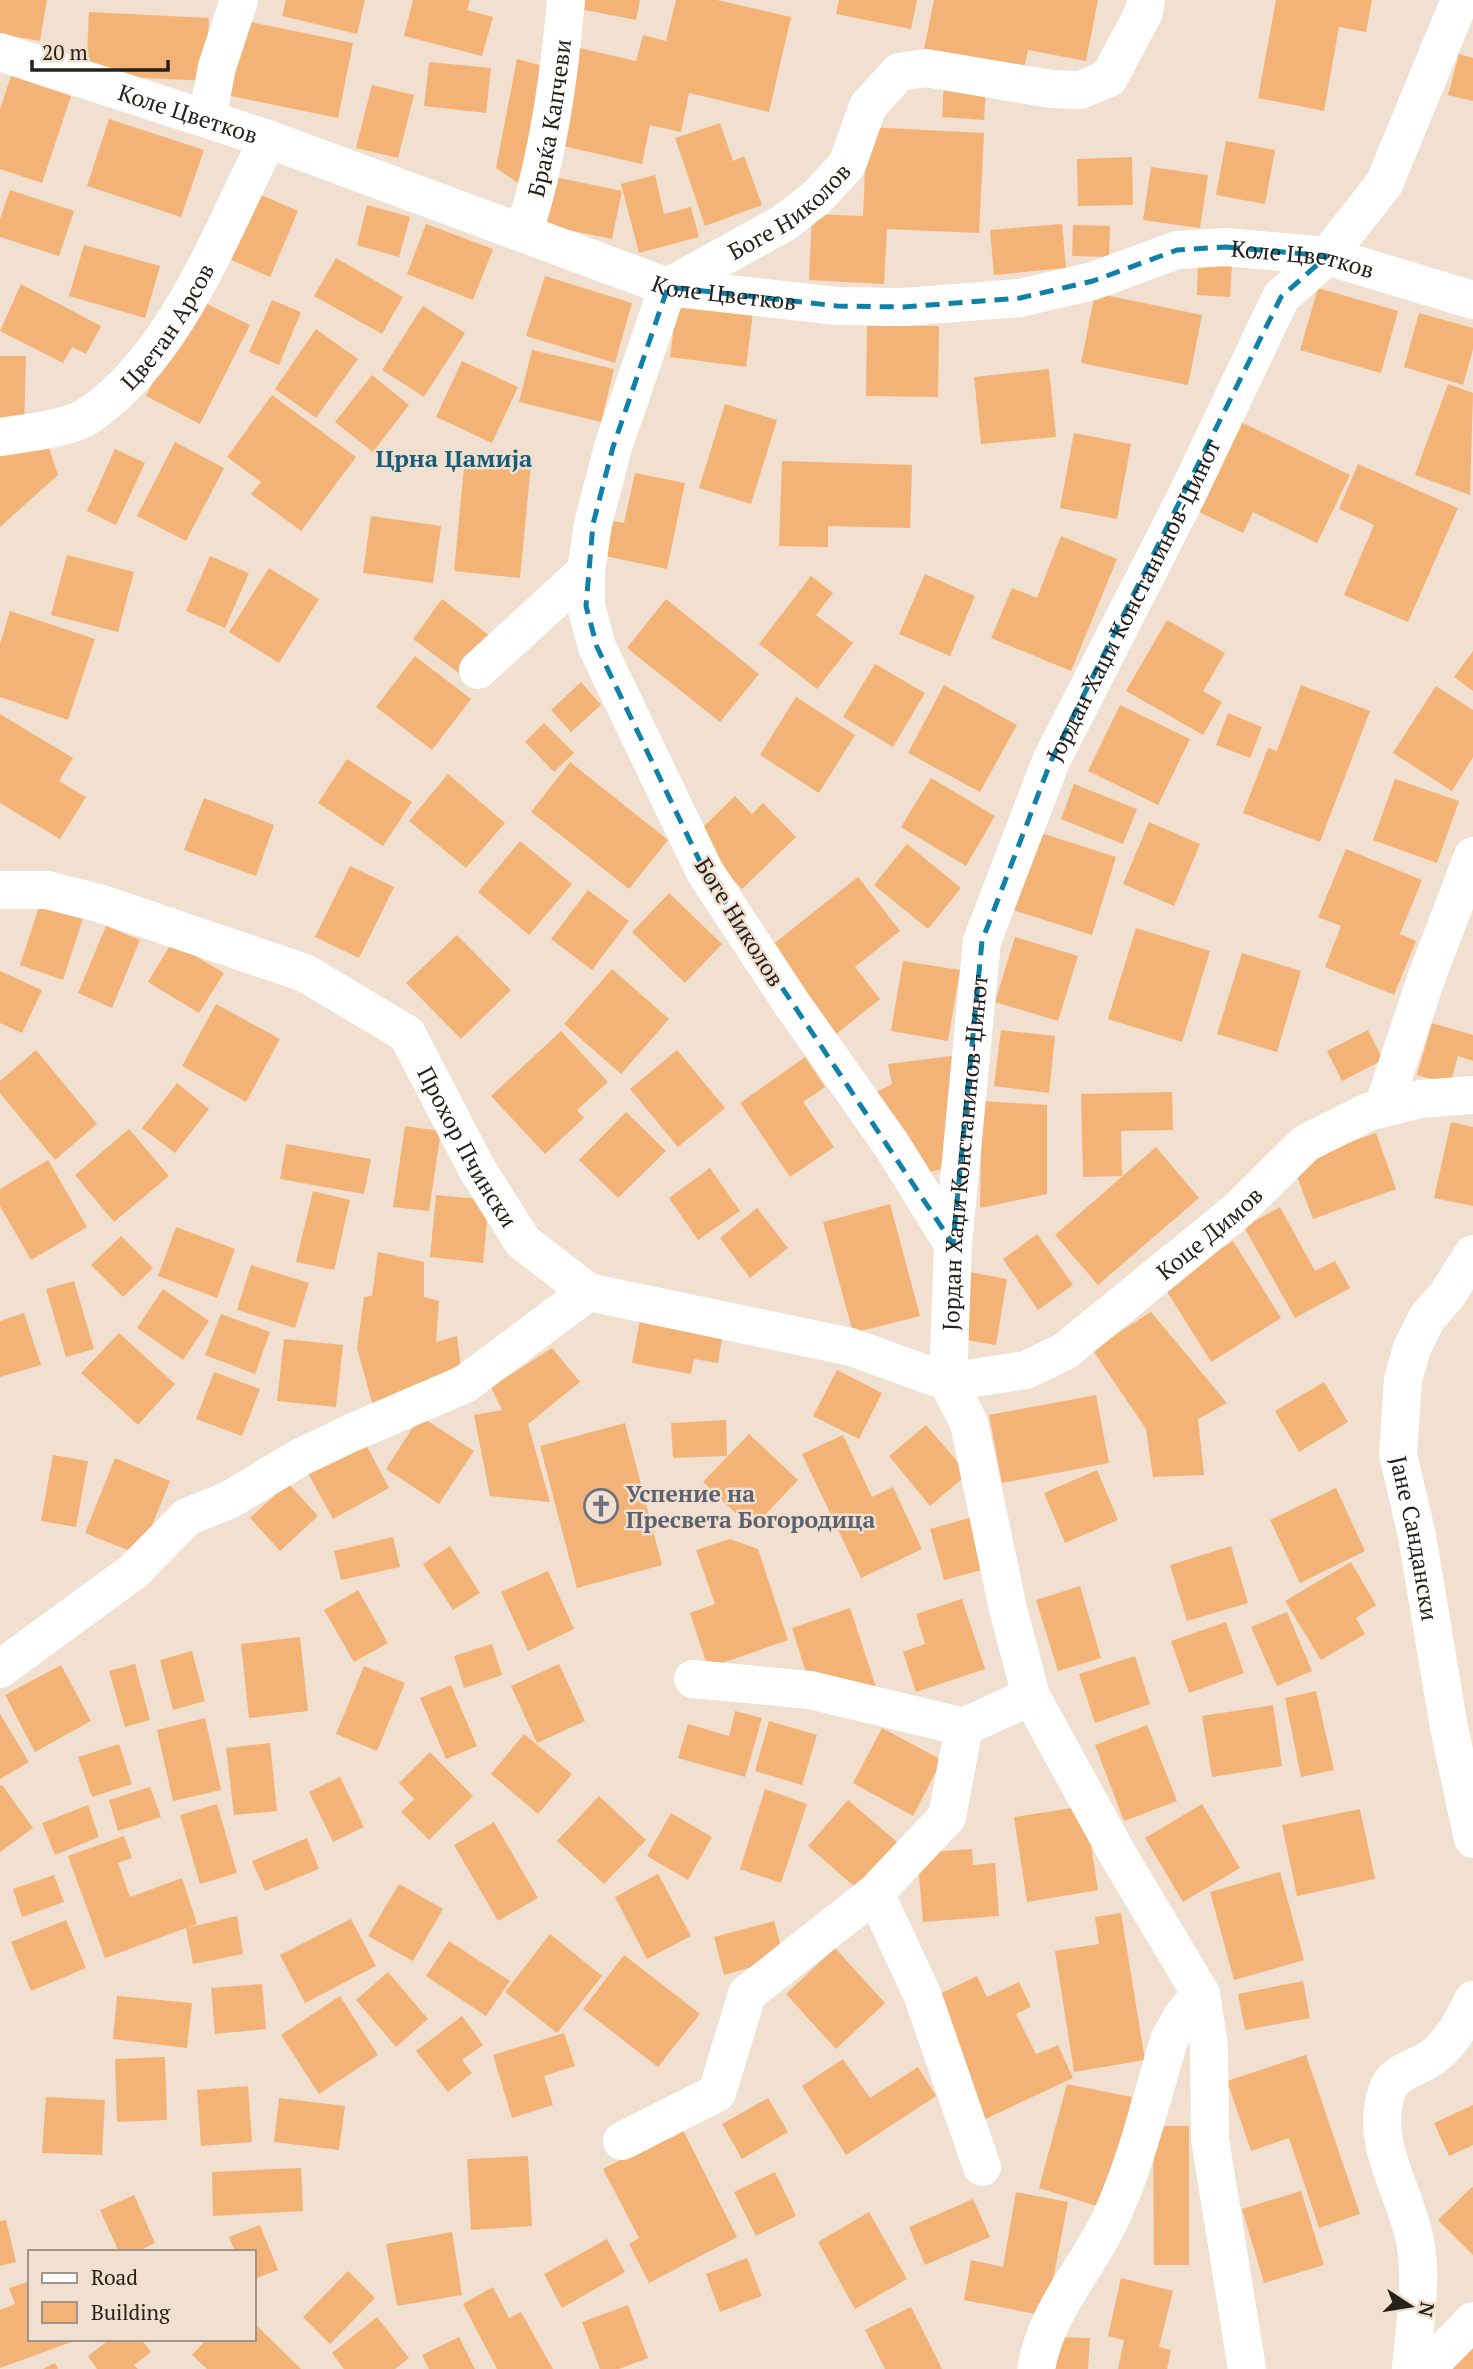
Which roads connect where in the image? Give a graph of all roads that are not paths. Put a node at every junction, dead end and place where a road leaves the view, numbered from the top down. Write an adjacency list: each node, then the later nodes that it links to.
1 (239, 0): 6 (street)
2 (566, 0): 8 (street, Браќа Капчеви)
3 (1146, 0): 10 (street, Боге Николов)
4 (1460, 0): 9 (street, Јордан Хаџи Констанинов-Џинот)
5 (0, 52): 6 (street, Коле Цветков)
6 (207, 119): 7 (street, Коле Цветков)
7 (268, 139): 8 (street, Коле Цветков); 12 (street, Цветан Арсов)
8 (524, 232): 10 (street, Коле Цветков)
9 (1327, 256): 10 (street, Коле Цветков); 11 (street, Коле Цветков); 19 (street, Јордан Хаџи Констанинов-Џинот)
10 (668, 287): 13 (street, Боге Николов)
11 (1473, 300)
12 (0, 437)
13 (586, 571): 14 (street); 19 (street, Боге Николов)
14 (478, 670)
15 (1473, 856): 18 (street)
16 (0, 890): 21 (street, Прохор Пчински)
17 (1473, 1095): 18 (street, Коце Димов)
18 (1383, 1108): 22 (street, Коце Димов)
19 (953, 1244): 22 (street, Јордан Хаџи Констанинов-Џинот)
20 (1473, 1254): 27 (street, Јане Сандански)
21 (588, 1292): 22 (street, Прохор Пчински); 23 (street)
22 (948, 1382): 25 (street, Јордан Хаџи Констанинов-Џинот)
23 (0, 1669)
24 (693, 1679): 26 (street)
25 (1031, 1696): 26 (street); 29 (street, Јордан Хаџи Констанинов-Џинот)
26 (964, 1727): 28 (street)
27 (1473, 1839)
28 (875, 1893): 31 (street); 32 (street)
29 (1201, 1994): 34 (street); 35 (street, Јордан Хаџи Констанинов-Џинот)
30 (1473, 2000): 36 (street)
31 (622, 2141)
32 (982, 2167)
33 (1473, 2322): 37 (street)
34 (1036, 2369)
35 (1247, 2369)
36 (1411, 2369)
37 (1426, 2369)

